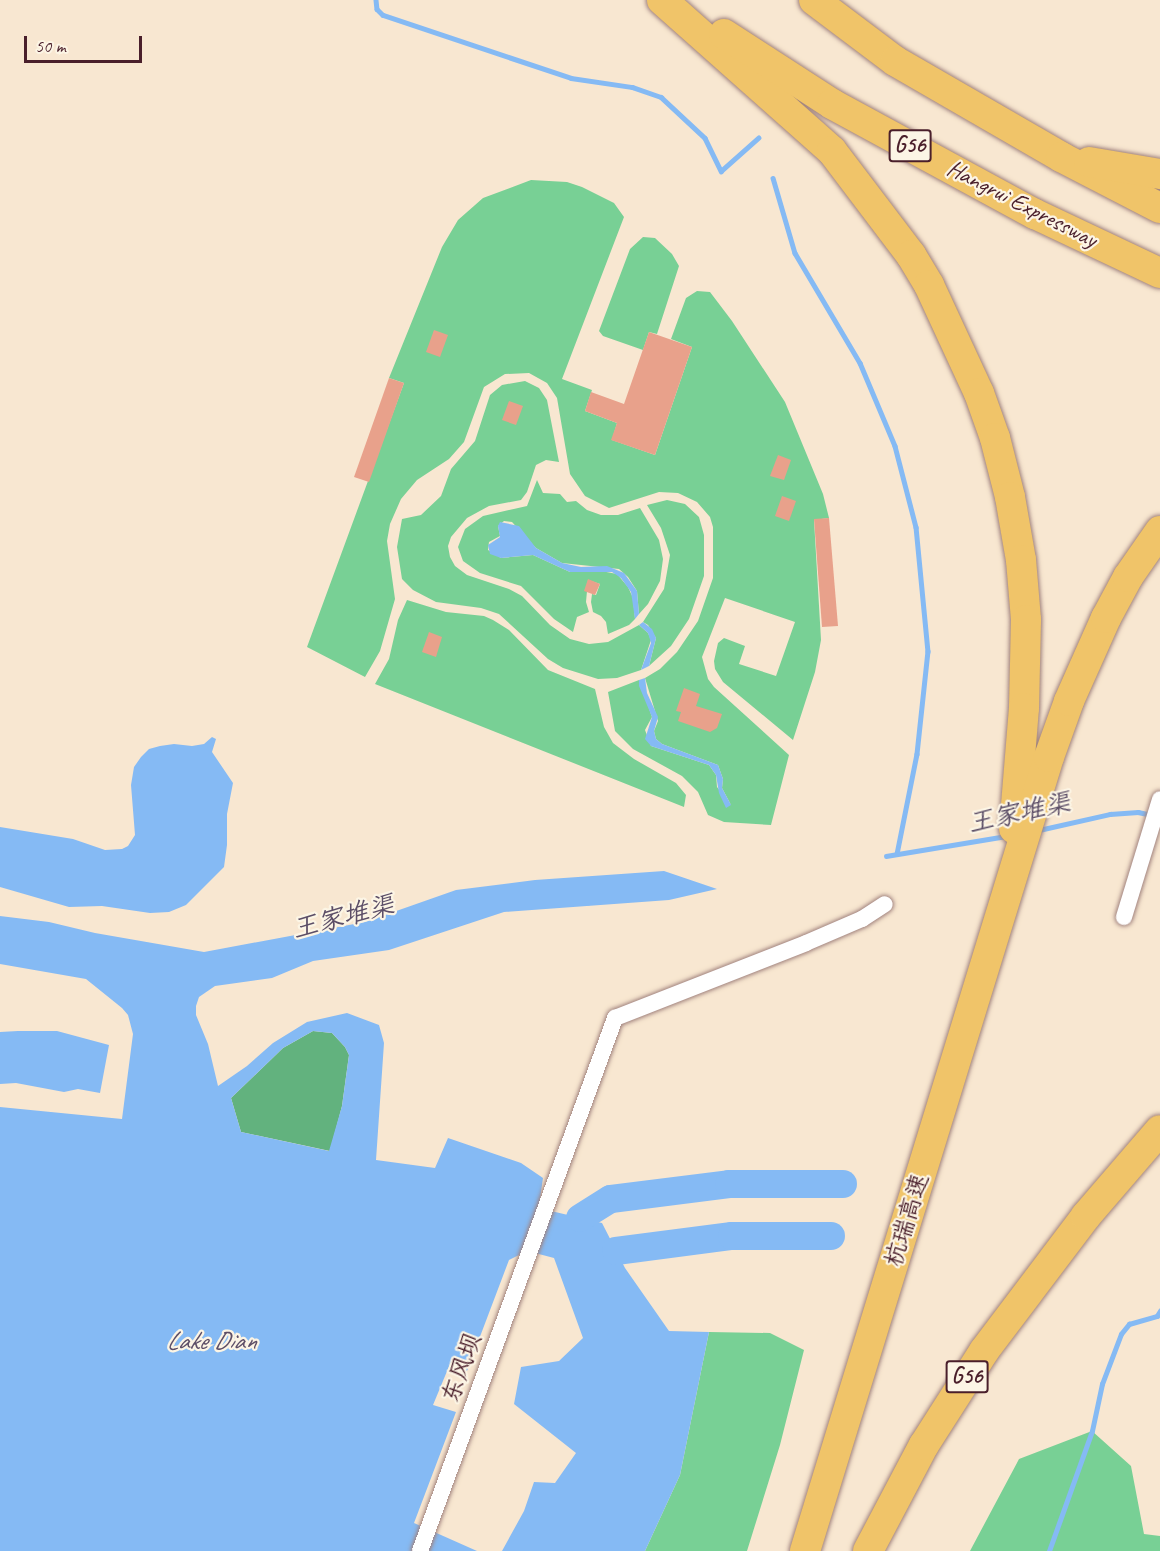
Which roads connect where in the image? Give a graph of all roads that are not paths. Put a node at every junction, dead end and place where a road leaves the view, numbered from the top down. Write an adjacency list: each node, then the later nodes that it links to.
1 (662, 0): 10 (highway)
2 (671, 0): 7 (highway, Hangrui Expressway / G56)
3 (814, 0): 4 (highway)
4 (1061, 157): 5 (highway); 6 (highway)
5 (1160, 174)
6 (1160, 208)
7 (1160, 273)
8 (1160, 531): 10 (highway)
9 (1160, 800): 12 (street)
10 (1009, 888): 15 (highway, 杭瑞高速)
11 (885, 904): 14 (street, 东风坝)
12 (1124, 917)
13 (1160, 1130): 16 (highway, G56)
14 (420, 1551)
15 (806, 1551)
16 (868, 1551)

